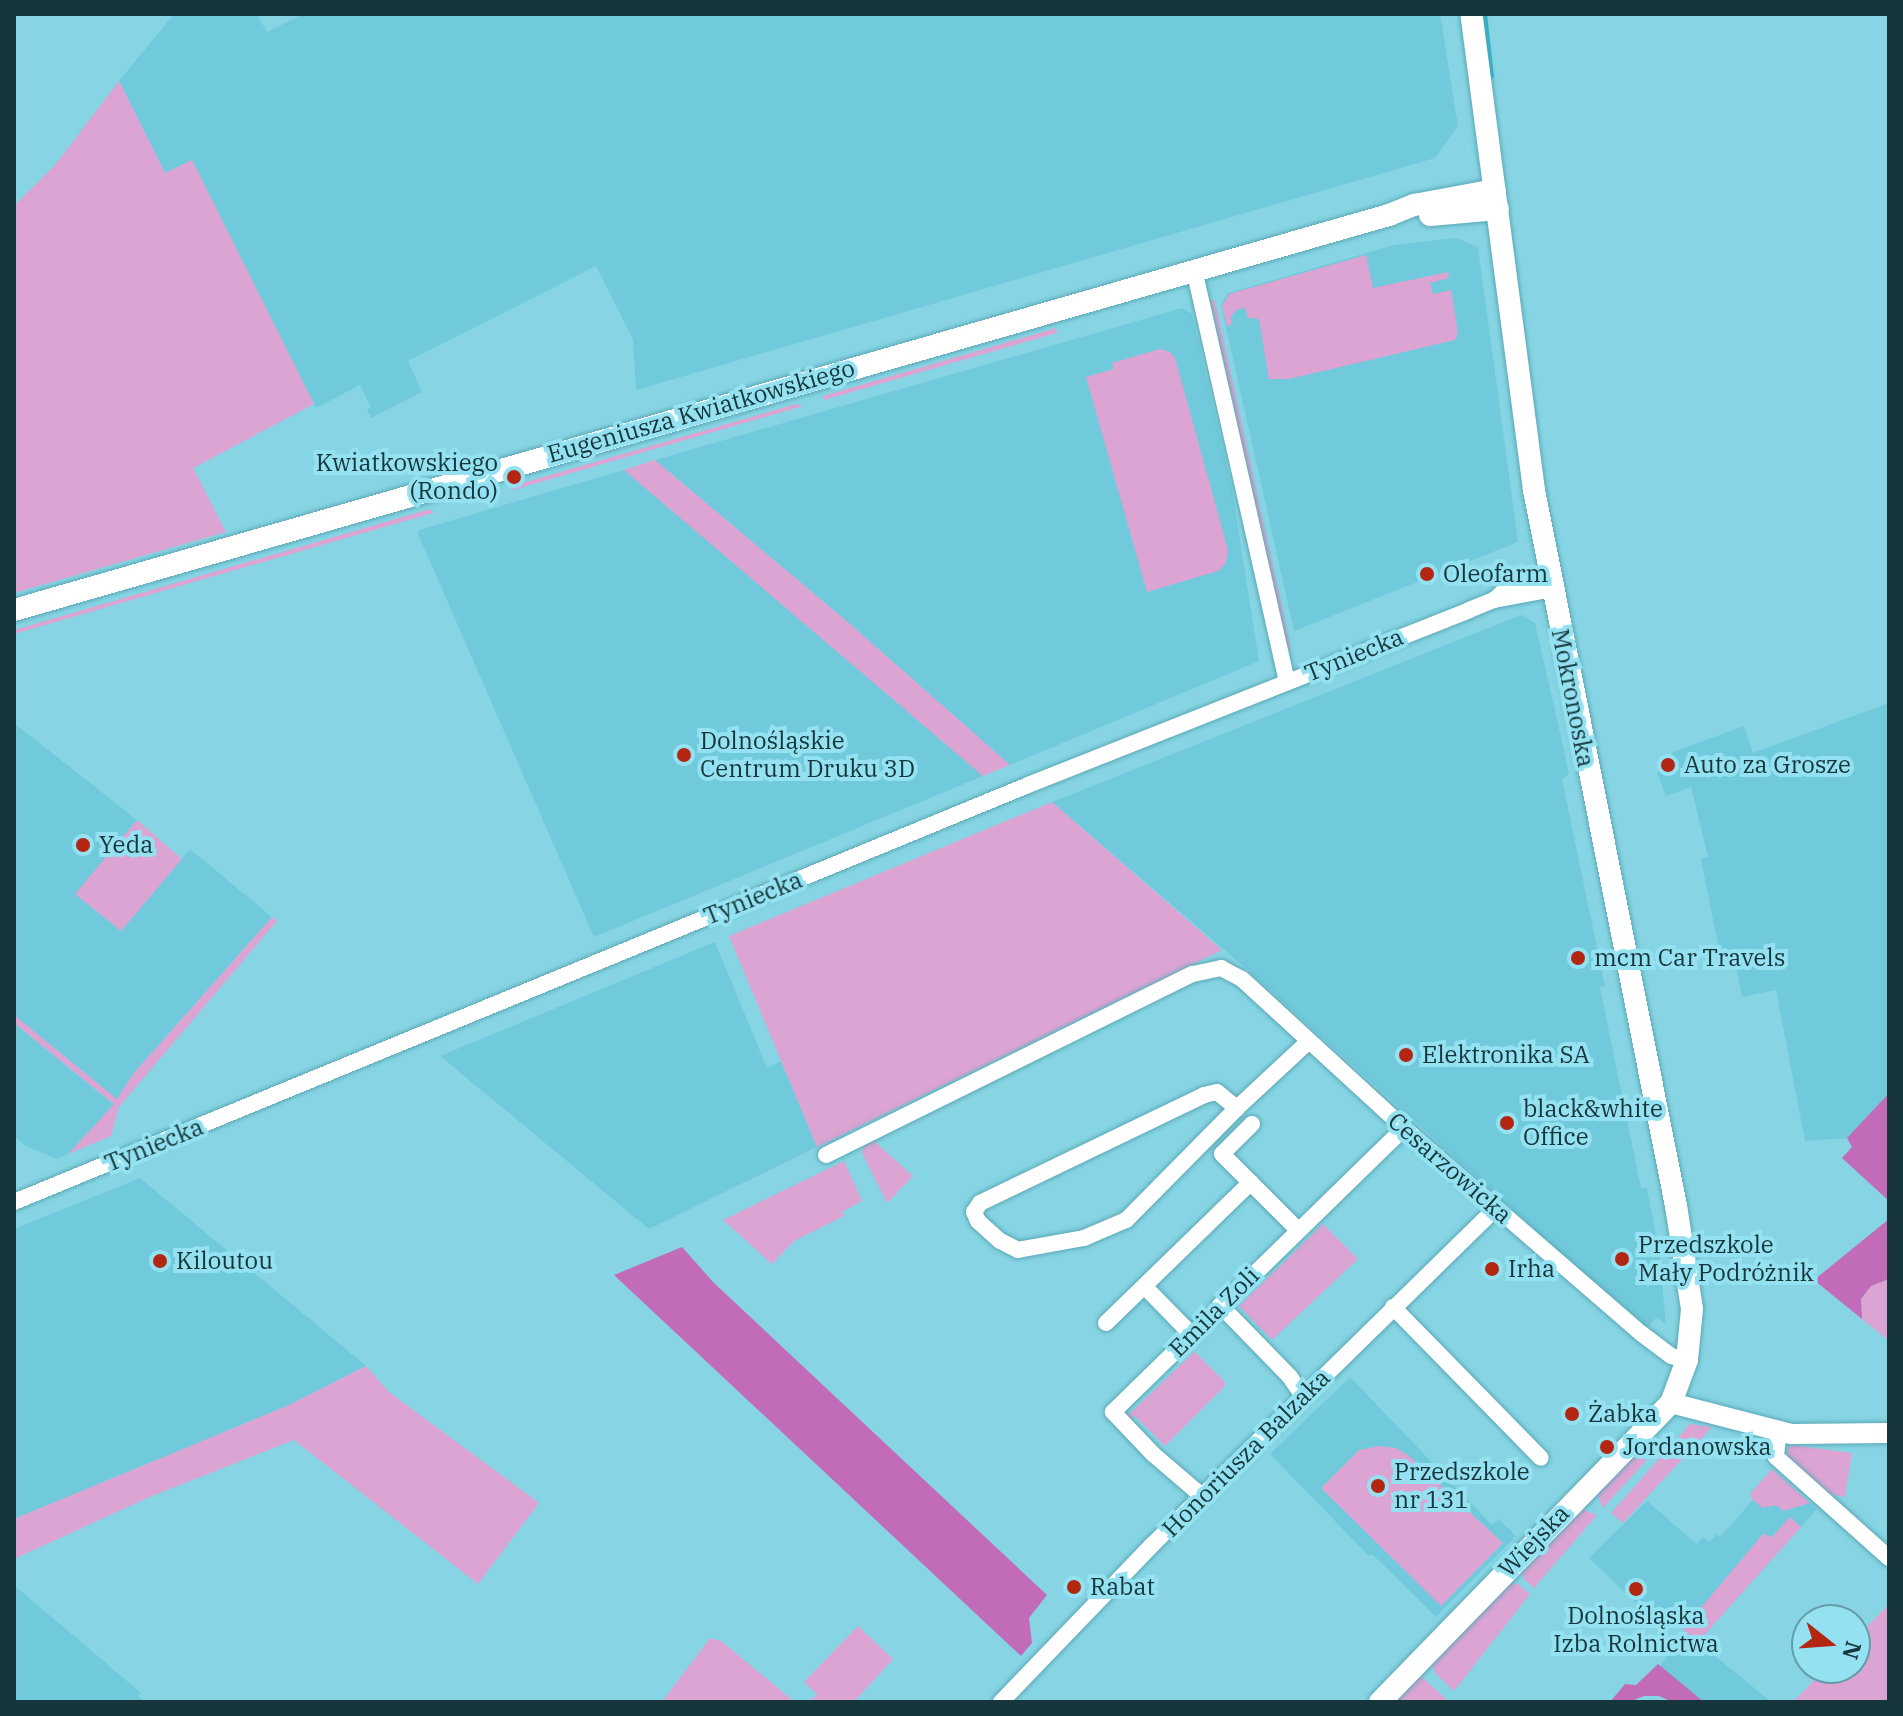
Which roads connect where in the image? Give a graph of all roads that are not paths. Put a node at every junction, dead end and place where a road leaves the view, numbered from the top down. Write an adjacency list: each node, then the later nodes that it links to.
1 (1471, 14): 2 (main road, Mokronoska)
2 (1497, 199): 3 (main road, Eugeniusza Kwiatkowskiego); 4 (main road, Mokronoska)
3 (1194, 269): 5 (main road, Eugeniusza Kwiatkowskiego); 6 (street)
4 (1551, 580): 6 (street, Tyniecka); 21 (main road, Mokronoska)
5 (14, 610)
6 (1287, 682): 13 (street, Tyniecka)
7 (1308, 1042): 8 (street); 10 (street, Cesarzowicka); 11 (street, Cesarzowicka)
8 (1237, 1108): 8 (street)
9 (1252, 1124): 12 (street)
10 (1404, 1128): 14 (street, Cesarzowicka); 15 (street, Emila Zoli)
11 (826, 1155)
12 (1251, 1182): 15 (street); 16 (street)
13 (14, 1202)
14 (1495, 1209): 18 (street, Honoriusza Balzaka); 21 (street, Cesarzowicka)
15 (1298, 1230): 17 (street, Emila Zoli)
16 (1145, 1287): 19 (street); 20 (street)
17 (1220, 1305): 20 (street, Emila Zoli); 22 (street)
18 (1393, 1307): 22 (street, Honoriusza Balzaka); 26 (street)
19 (1106, 1323)
20 (1191, 1334): 27 (street, Emila Zoli)
21 (1684, 1369): 23 (main road, Wiejska)
22 (1303, 1396): 27 (street, Honoriusza Balzaka)
23 (1671, 1403): 24 (street); 30 (main road, Wiejska)
24 (1779, 1431): 25 (street); 28 (street)
25 (1889, 1433)
26 (1541, 1458)
27 (1202, 1496): 29 (street, Honoriusza Balzaka)
28 (1889, 1558)
29 (1001, 1702)
30 (1380, 1702)

